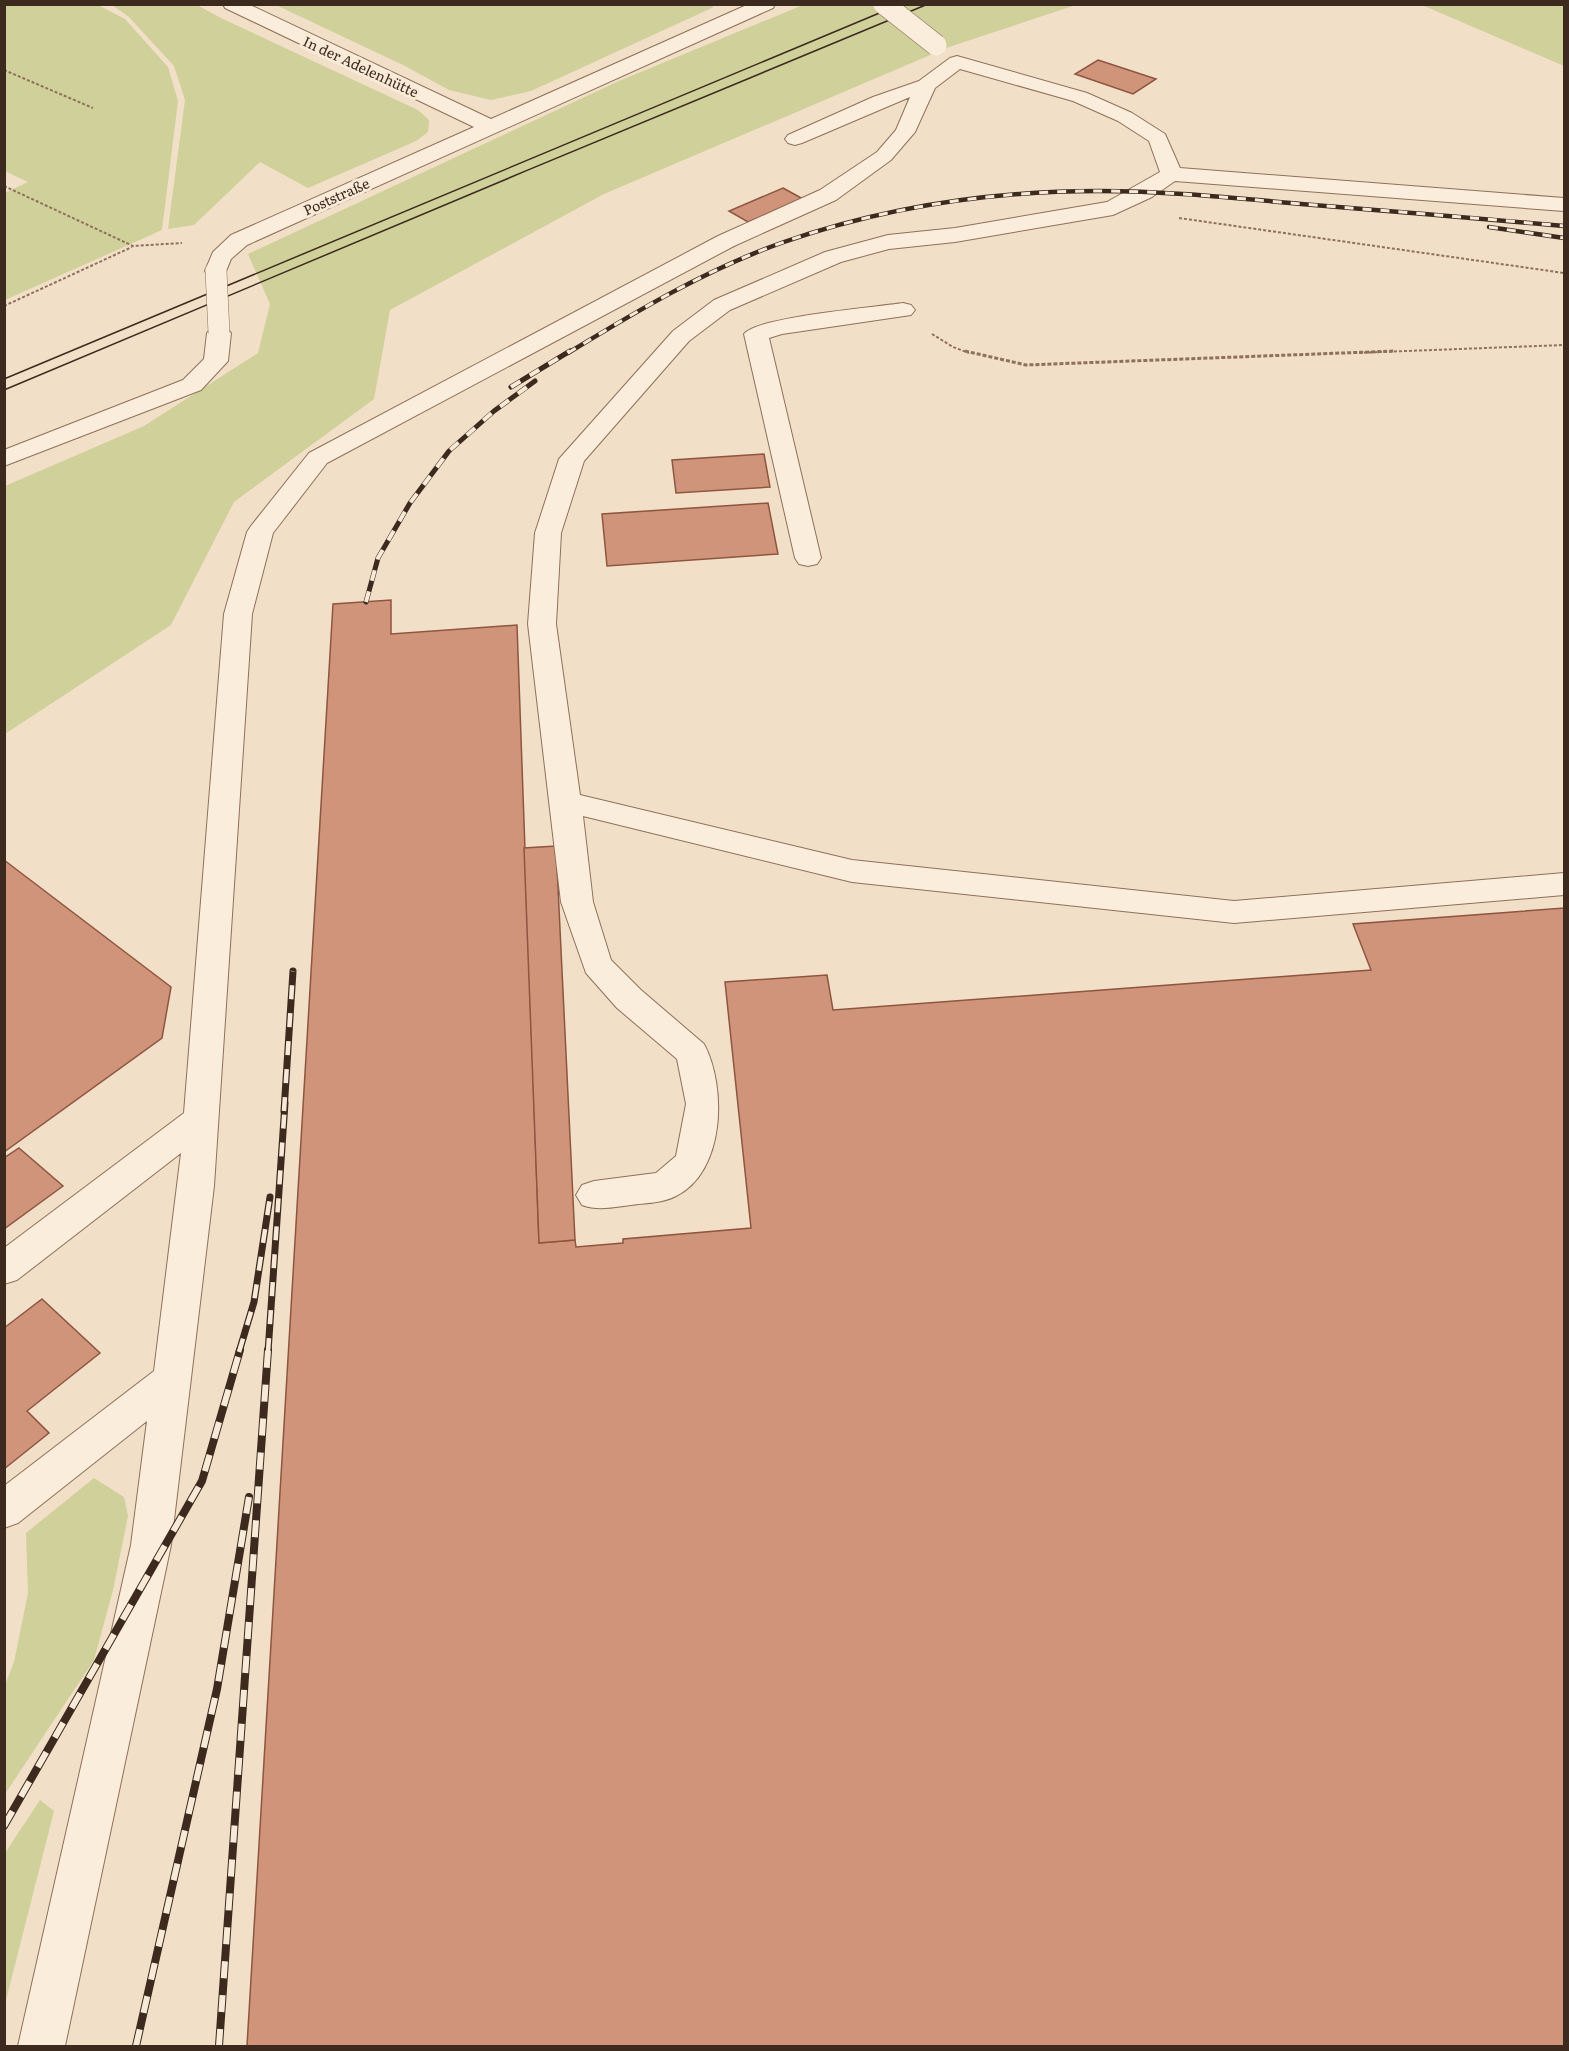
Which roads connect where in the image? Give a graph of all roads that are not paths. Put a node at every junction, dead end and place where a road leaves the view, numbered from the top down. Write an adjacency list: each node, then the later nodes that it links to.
1 (232, 4): 8 (street, In der Adelenhütte)
2 (728, 4): 5 (street)
3 (766, 4): 5 (street, Poststraße)
4 (884, 4): 6 (street, bridge)
5 (747, 13): 8 (street, Poststraße)
6 (936, 45)
7 (926, 85): 9 (street); 10 (street); 19 (street)
8 (491, 127): 15 (street, Poststraße, bridge)
9 (795, 139)
10 (1171, 174): 11 (street); 12 (street)
11 (1564, 205)
12 (832, 257): 14 (street); 17 (street)
13 (903, 310): 14 (street)
14 (756, 334): 16 (street)
15 (4, 459)
16 (808, 558)
17 (566, 802): 18 (street); 20 (street)
18 (1564, 884)
19 (200, 1120): 21 (street); 22 (street)
20 (594, 1195)
21 (4, 1269)
22 (171, 1380): 23 (street); 24 (street)
23 (4, 1510)
24 (41, 2046)

